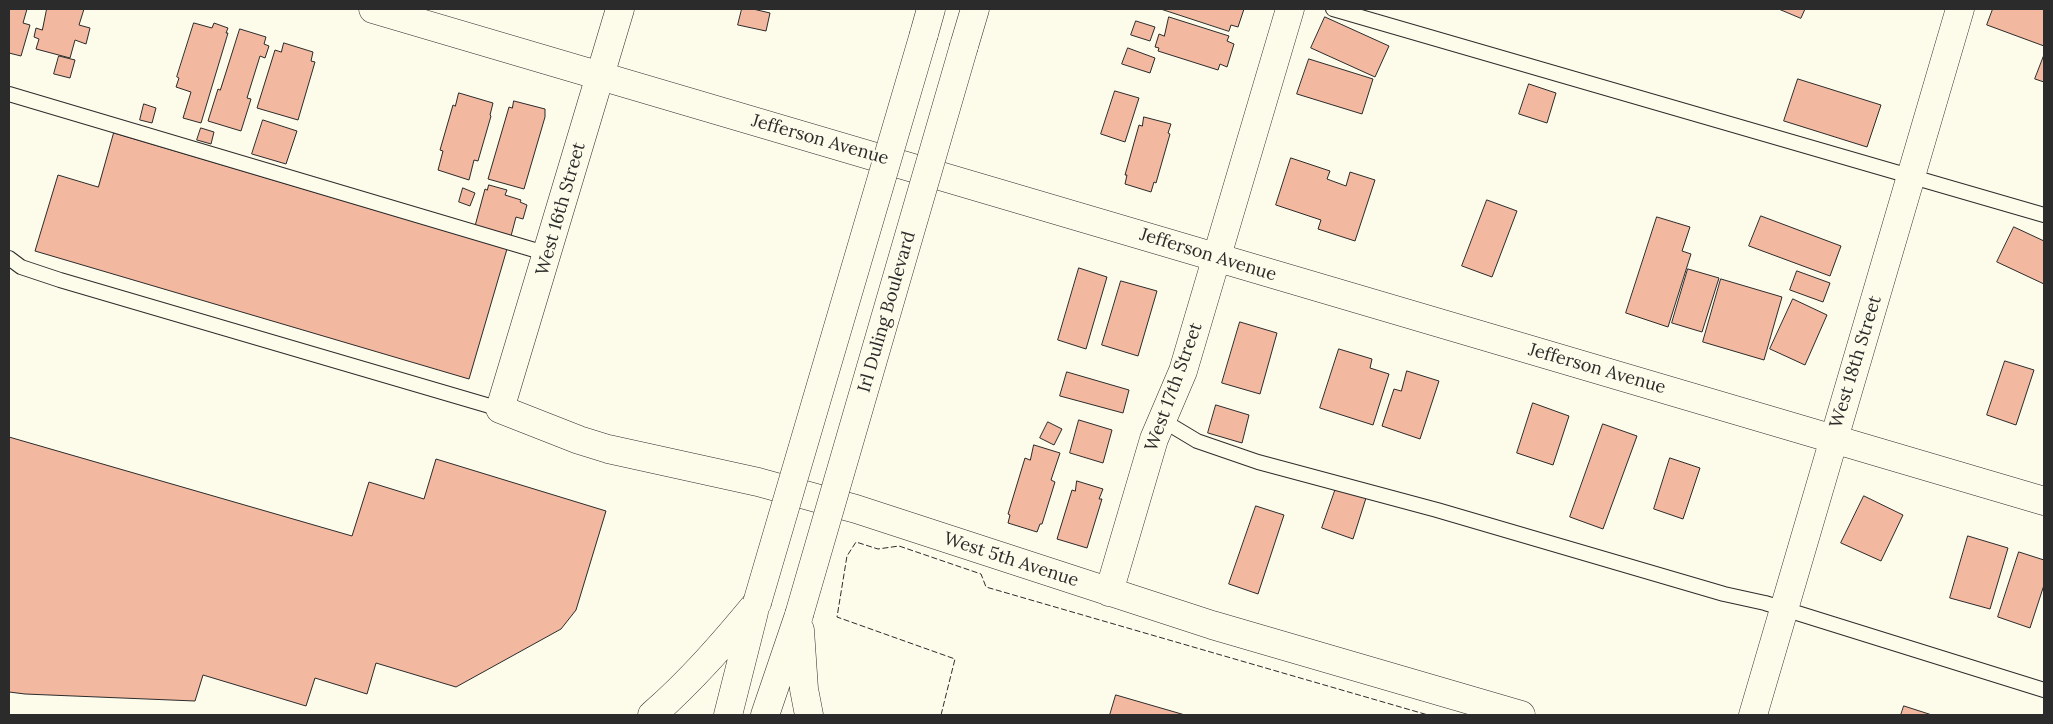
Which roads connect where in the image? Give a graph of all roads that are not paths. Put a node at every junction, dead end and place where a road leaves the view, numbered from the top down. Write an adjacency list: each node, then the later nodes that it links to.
1 (373, 9): 8 (main road, Jefferson Avenue)
2 (620, 9): 8 (main road, West 16th Street)
3 (975, 9): 22 (main road, Irl Duling Boulevard, bridge)
4 (1290, 9): 14 (main road, West 17th Street)
5 (1334, 9): 10 (lane)
6 (1960, 9): 10 (main road, West 18th Street)
7 (928, 21): 20 (main road, bridge)
8 (600, 75): 12 (main road, West 16th Street); 14 (main road, Jefferson Avenue)
9 (9, 94): 12 (lane)
10 (1911, 177): 11 (lane); 17 (main road, West 18th Street)
11 (2044, 215)
12 (548, 254): 15 (main road, West 16th Street)
13 (9, 258): 15 (lane)
14 (1217, 258): 16 (main road, West 17th Street); 17 (main road, Jefferson Avenue)
15 (500, 409): 19 (main road, West 5th Avenue)
16 (1162, 420): 19 (main road, West 17th Street); 21 (lane)
17 (1834, 439): 18 (main road, Jefferson Avenue); 21 (main road, West 18th Street)
18 (2044, 501)
19 (1108, 592): 28 (main road, West 5th Avenue)
20 (757, 603): 24 (main road); 25 (main road)
21 (1784, 609): 23 (lane); 29 (main road, West 18th Street)
22 (799, 615): 26 (main road, Irl Duling Boulevard); 27 (main road)
23 (2044, 690)
24 (652, 715)
25 (728, 715)
26 (765, 715)
27 (809, 715)
28 (1521, 715)
29 (1753, 715)

